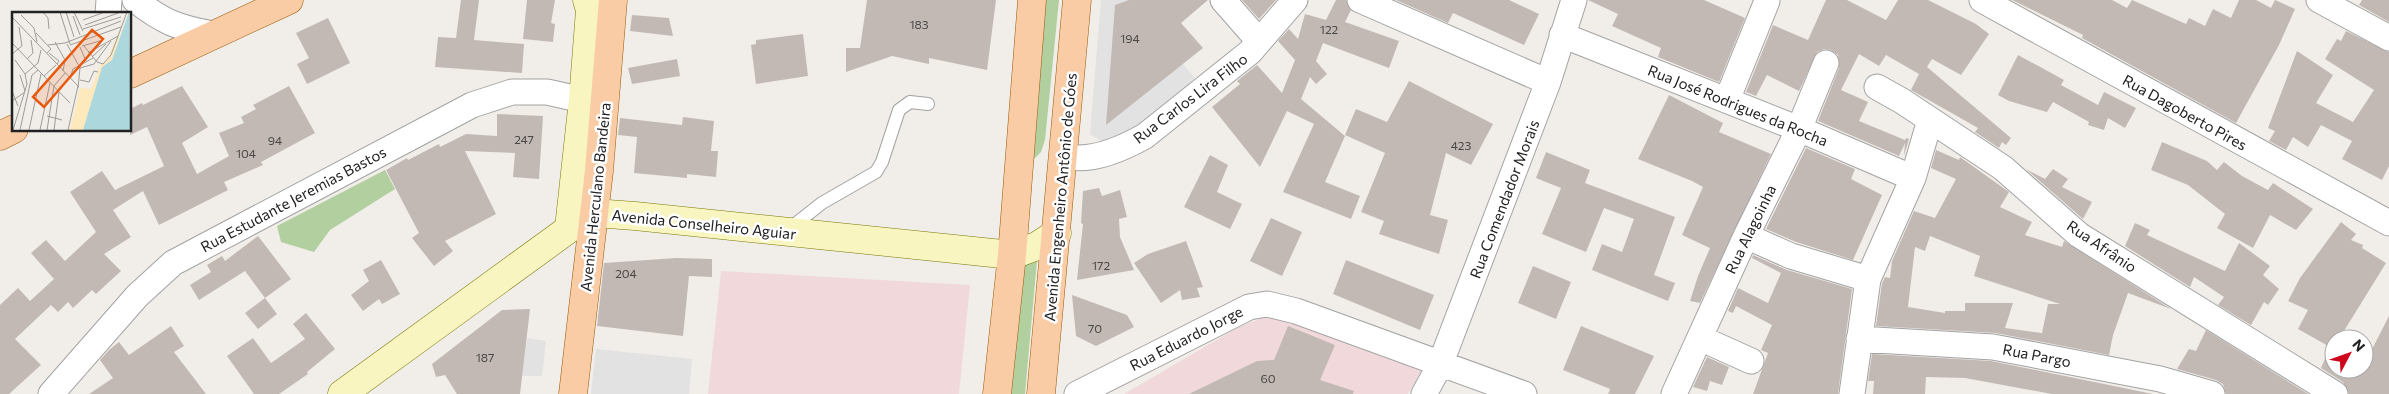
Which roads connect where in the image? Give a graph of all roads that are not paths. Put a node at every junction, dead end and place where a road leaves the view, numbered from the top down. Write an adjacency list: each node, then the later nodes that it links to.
1 (135, 0): 13 (street)
2 (289, 0): 13 (main road)
3 (1032, 0): 36 (main road)
4 (1077, 0): 28 (main road, Avenida Engenheiro Antônio de Góes)
5 (1223, 0): 16 (street)
6 (1295, 0): 16 (street, Rua Carlos Lira Filho)
7 (1360, 0): 19 (street)
8 (1574, 0): 14 (street, Rua Comendador Morais)
9 (1982, 0): 31 (street, Rua Dagoberto Pires)
10 (2319, 0): 15 (street)
11 (1767, 1): 22 (street)
12 (596, 3): 21 (main road, Avenida Herculano Bandeira); 30 (main road, Avenida Herculano Bandeira)
13 (213, 34): 18 (main road)
14 (1562, 35): 19 (street, Rua Comendador Morais); 22 (street, Rua José Rodrigues da Rocha)
15 (2389, 38)
16 (1259, 41): 28 (street, Rua Carlos Lira Filho)
17 (1826, 63): 25 (street, Rua Alagoinha)
18 (131, 74)
19 (1548, 82): 41 (street, Rua Comendador Morais)
20 (1877, 87): 24 (street, Rua Afrânio)
21 (583, 100): 32 (main road, Avenida Herculano Bandeira); 42 (street, Rua Estudante Jeremias Bastos)
22 (1727, 100): 25 (street, Rua José Rodrigues da Rocha)
23 (928, 104): 33 (lane)
24 (1930, 120): 29 (street); 53 (street, Rua Afrânio)
25 (1799, 129): 29 (street, Rua José Rodrigues da Rocha); 35 (street, Rua Alagoinha)
26 (12, 130): 27 (main road)
27 (0, 136)
28 (1064, 156): 34 (main road, Avenida Engenheiro Antônio de Góes)
29 (1912, 178): 37 (street)
30 (594, 213): 32 (main road, Avenida Conselheiro Aguiar); 33 (main road, Avenida Conselheiro Aguiar); 44 (main road, Avenida Herculano Bandeira)
31 (2389, 223)
32 (569, 228): 43 (main road, Avenida Conselheiro Aguiar)
33 (786, 232): 36 (main road, Avenida Conselheiro Aguiar)
34 (1058, 233): 36 (main road, Avenida Conselheiro Aguiar); 46 (main road, Avenida Engenheiro Antônio de Góes)
35 (1746, 236): 37 (street); 38 (street, Rua Alagoinha)
36 (1012, 255): 45 (main road)
37 (1868, 279): 39 (street)
38 (1700, 338): 40 (street); 50 (street, Rua Alagoinha)
39 (1859, 338): 51 (street); 52 (street, Rua Pargo)
40 (1751, 361)
41 (1440, 365): 47 (street, Rua Eduardo Jorge); 48 (street, Rua Comendador Morais); 49 (street, Rua Eduardo Jorge)
42 (51, 394)
43 (342, 394)
44 (573, 394)
45 (997, 394)
46 (1041, 394)
47 (1076, 394)
48 (1424, 394)
49 (1524, 394)
50 (1674, 394)
51 (1852, 394)
52 (2212, 394)
53 (2335, 394)

